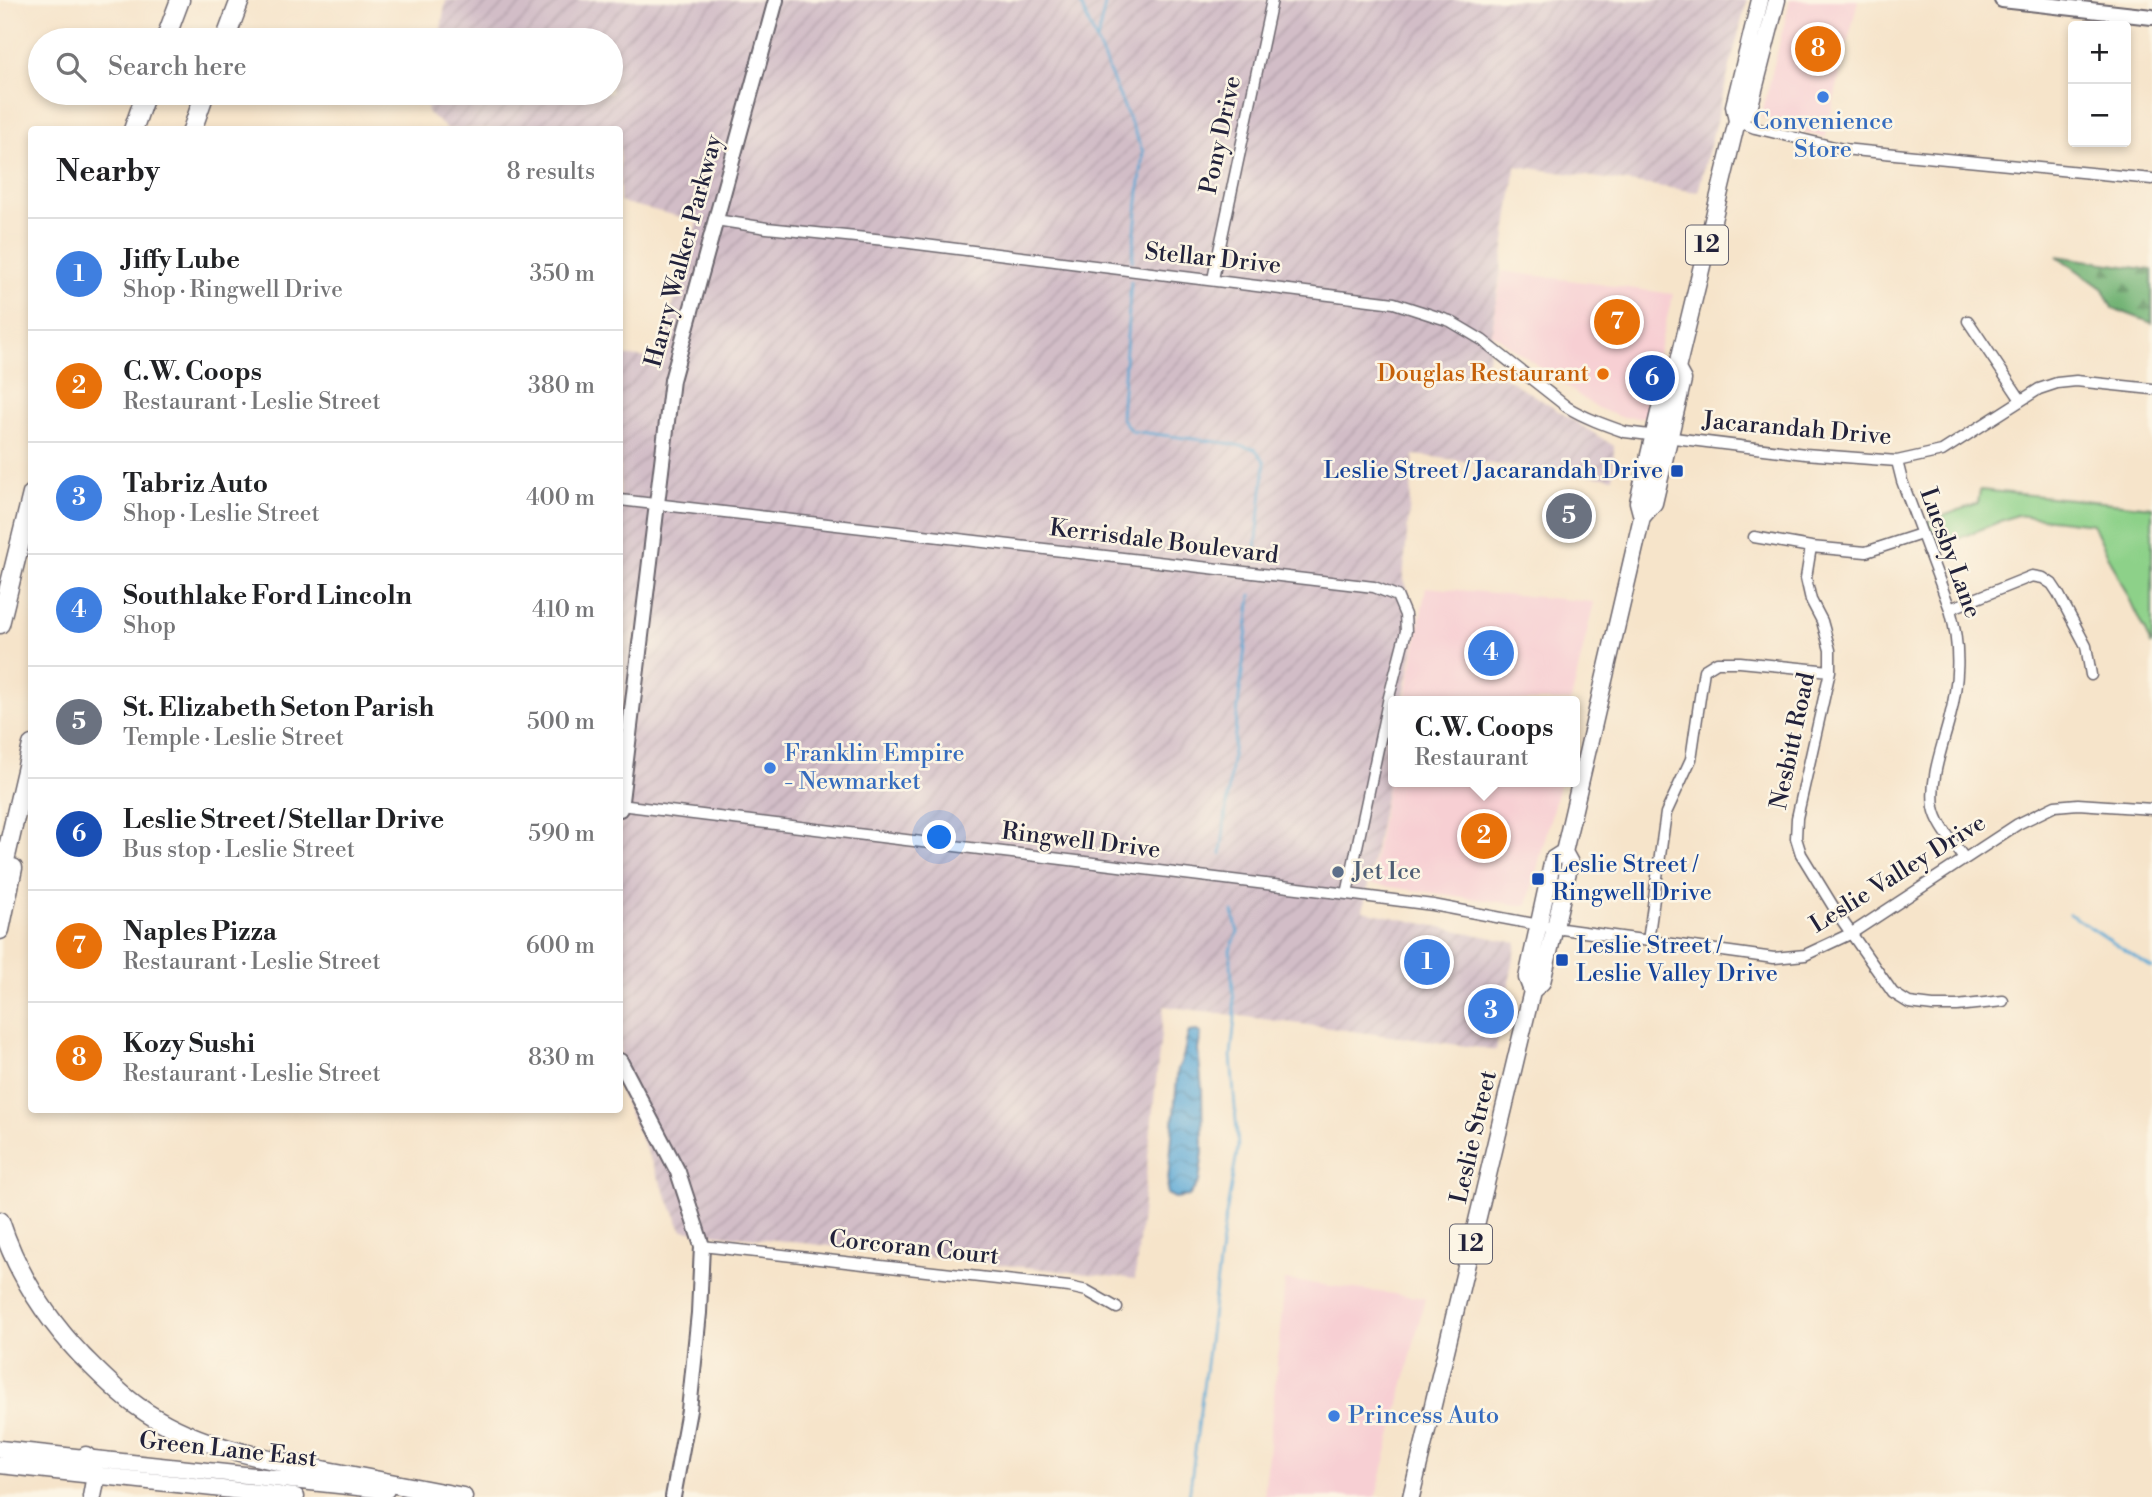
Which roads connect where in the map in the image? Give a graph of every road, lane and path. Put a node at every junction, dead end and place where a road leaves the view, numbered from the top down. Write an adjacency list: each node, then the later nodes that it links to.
1 (180, 0): 9 (highway)
2 (240, 0): 10 (highway)
3 (776, 0): 17 (street, Harry Walker Parkway)
4 (1272, 0): 18 (street, Pony Drive)
5 (1760, 0): 13 (main road, Leslie Street / 12)
6 (1777, 0): 13 (main road, Leslie Street / 12)
7 (2002, 0): 8 (street)
8 (2152, 17)
9 (170, 28)
10 (230, 28)
11 (142, 105): 14 (highway)
12 (201, 105): 15 (highway)
13 (1737, 121): 16 (street); 20 (main road, Leslie Street / 12)
14 (134, 126)
15 (193, 126)
16 (2152, 179)
17 (716, 220): 18 (street, Stellar Drive); 27 (street, Harry Walker Parkway)
18 (1213, 279): 23 (street, Stellar Drive)
19 (1968, 321): 22 (street)
20 (1677, 369): 23 (main road, Leslie Street / 12); 24 (main road, Leslie Street / 12)
21 (2152, 389): 22 (street, Jacarandah Drive)
22 (2021, 400): 25 (street, Jacarandah Drive)
23 (1653, 435): 24 (street, Stellar Drive); 29 (main road, Leslie Street / 12)
24 (1670, 437): 25 (street, Jacarandah Drive); 29 (main road, Leslie Street / 12)
25 (1897, 461): 30 (street, Luesby Lane)
26 (623, 500): 27 (street, Kerrisdale Boulevard)
27 (656, 504): 37 (street, Kerrisdale Boulevard); 40 (street, Harry Walker Parkway)
28 (28, 510): 34 (highway)
29 (1642, 517): 41 (main road, Leslie Street / 12)
30 (1921, 534): 32 (street); 33 (street, Luesby Lane)
31 (1754, 537): 32 (street)
32 (1811, 547): 35 (street, Nesbitt Road)
33 (1950, 609): 36 (street); 47 (street, Luesby Lane)
34 (0, 624)
35 (1830, 671): 53 (street, Nesbitt Road); 54 (street)
36 (2091, 675)
37 (1389, 696)
38 (1388, 702): 49 (street, Kerrisdale Boulevard)
39 (28, 762): 45 (highway)
40 (623, 781)
41 (1580, 783)
42 (1579, 787): 46 (main road, Leslie Street / 12)
43 (623, 806): 49 (street, Ringwell Drive)
44 (2152, 809): 47 (street, Leslie Valley Drive)
45 (12, 830): 48 (highway); 52 (highway)
46 (1564, 852): 50 (main road, Leslie Street / 12); 51 (main road, Leslie Street / 12)
47 (1964, 858): 53 (street, Leslie Valley Drive)
48 (0, 882)
49 (1347, 894): 50 (street, Ringwell Drive)
50 (1538, 924): 51 (street, Leslie Valley Drive); 55 (main road, Leslie Street / 12)
51 (1555, 928): 54 (street, Leslie Valley Drive); 55 (main road, Leslie Street / 12)
52 (0, 930)
53 (1852, 933): 54 (street, Leslie Valley Drive); 56 (street, Nesbitt Road)
54 (1648, 942)
55 (1532, 991): 70 (main road, Leslie Street / 12)
56 (2003, 1001)
57 (623, 1067): 59 (street)
58 (0, 1221): 68 (highway)
59 (702, 1246): 60 (street, Corcoran Court); 69 (street)
60 (1117, 1308)
61 (0, 1449): 62 (main road, Green Lane East)
62 (86, 1457): 64 (highway); 67 (main road, Green Lane East)
63 (0, 1465): 64 (main road, Green Lane East)
64 (96, 1475): 65 (highway); 66 (main road, Green Lane East)
65 (92, 1497)
66 (296, 1497)
67 (452, 1497)
68 (463, 1497)
69 (673, 1497)
70 (1411, 1497)

